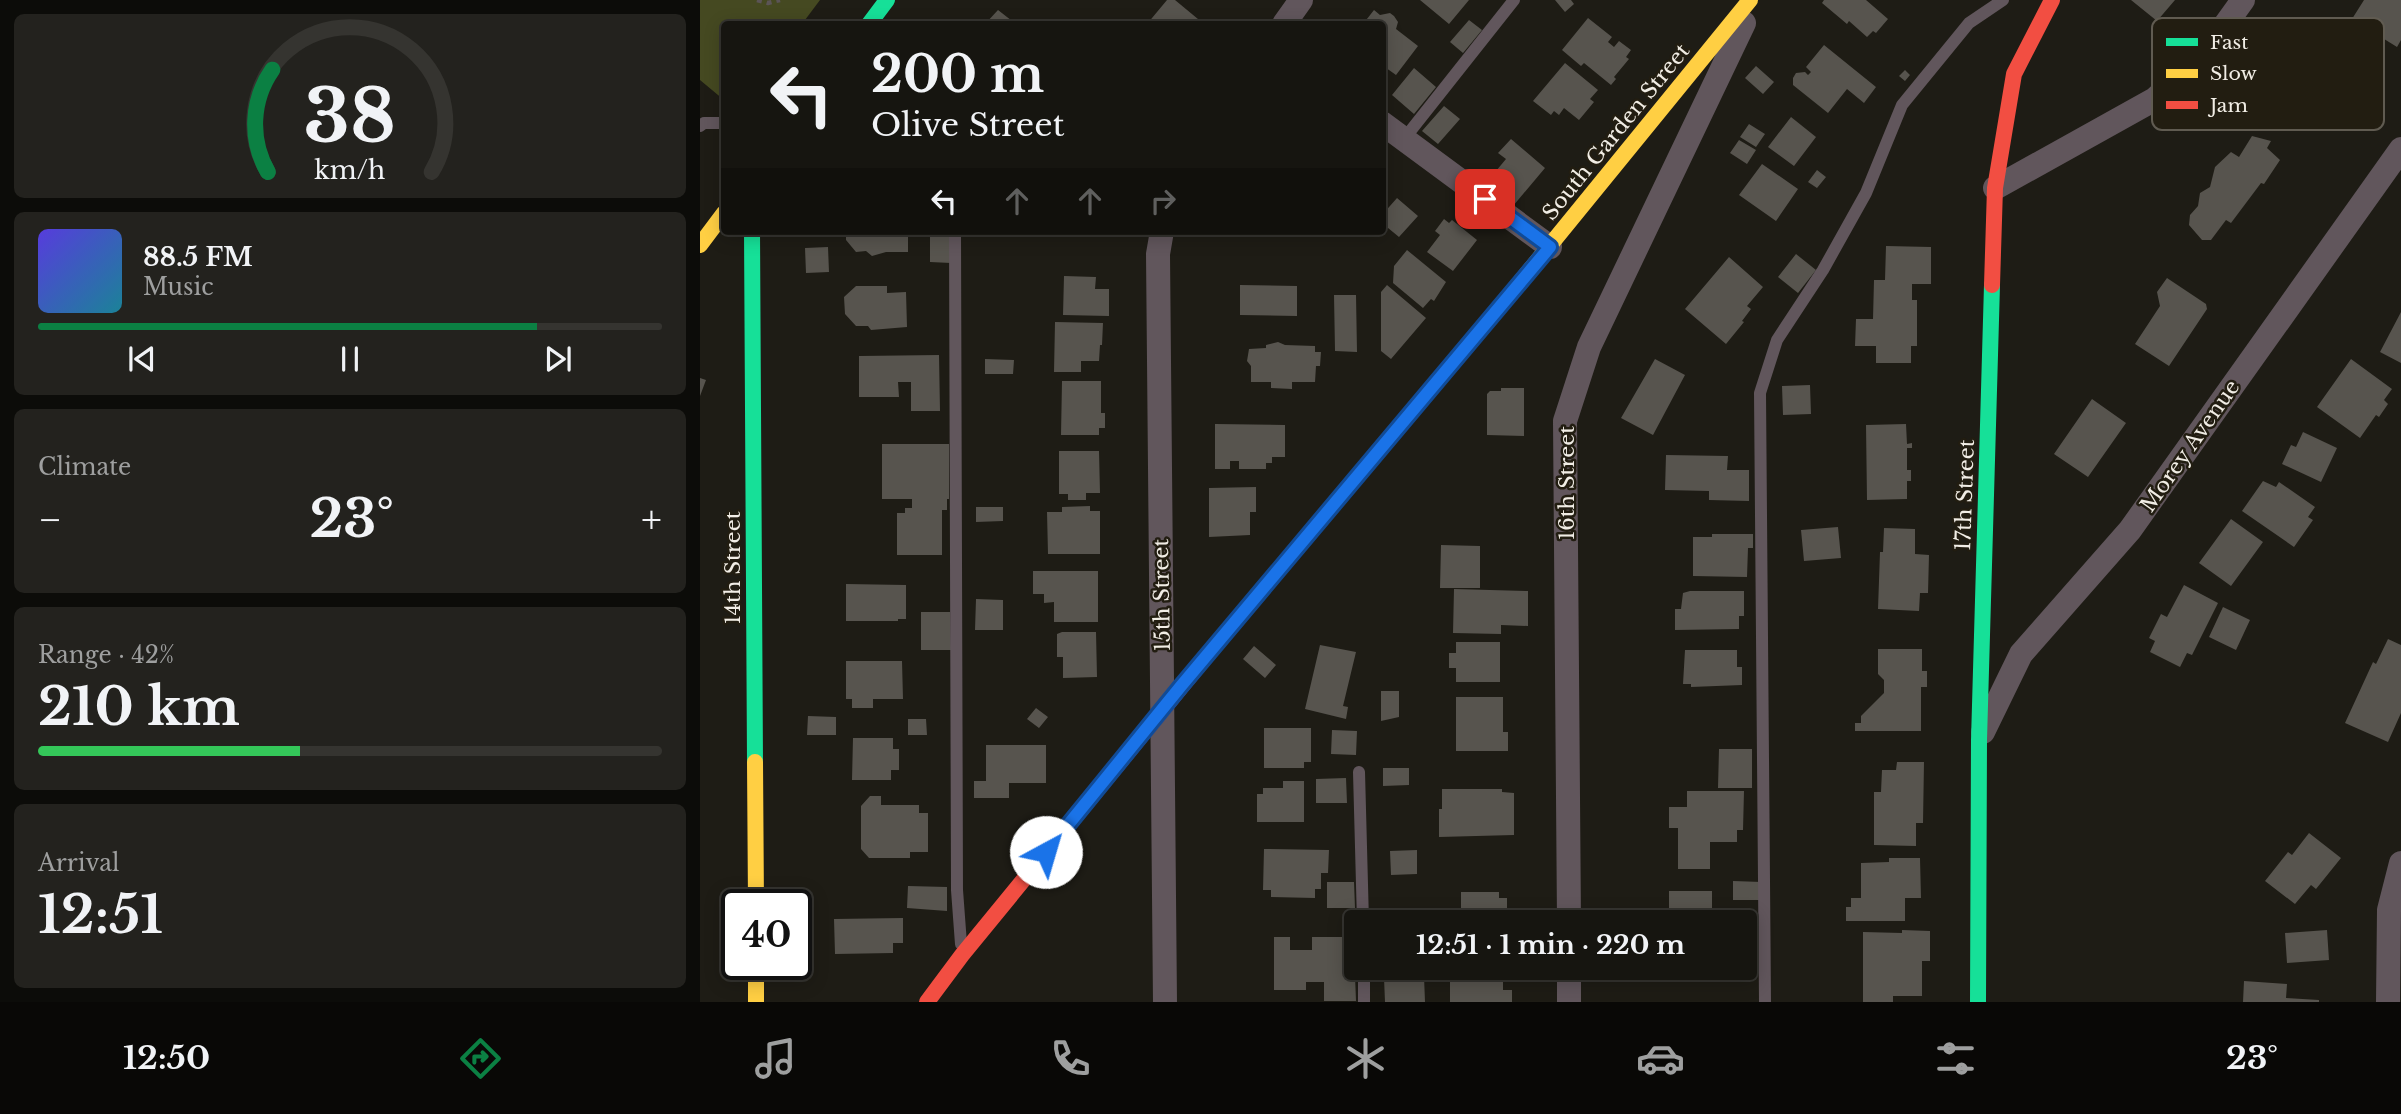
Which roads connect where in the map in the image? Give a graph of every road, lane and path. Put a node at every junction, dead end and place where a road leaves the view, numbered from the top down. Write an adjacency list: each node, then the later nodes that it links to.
1 (757, 0): 2 (path)
2 (780, 0)
3 (887, 0): 11 (street)
4 (1301, 0): 12 (street)
5 (1514, 0): 17 (lane)
6 (1752, 0): 25 (street, South Garden Street); 32 (street, 16th Street)
7 (2003, 0): 42 (lane)
8 (2052, 0): 19 (street, 17th Street)
9 (2243, 0): 10 (street)
10 (2230, 18)
11 (871, 21)
12 (1286, 21)
13 (2152, 101): 19 (street)
14 (721, 123): 15 (lane)
15 (700, 126)
16 (1386, 126): 17 (street)
17 (1404, 139): 25 (street)
18 (2401, 149): 27 (street, Morey Avenue)
19 (1995, 188): 27 (street, 17th Street)
20 (721, 217): 24 (street)
21 (752, 235): 30 (street, 14th Street)
22 (955, 235): 33 (lane)
23 (1161, 235): 26 (street, 15th Street)
24 (700, 245)
25 (1550, 247): 26 (street, South Garden Street)
26 (1164, 707): 33 (street, South Garden Street); 39 (street, 15th Street)
27 (1979, 740): 43 (street, 17th Street)
28 (1359, 772): 31 (lane)
29 (2401, 863): 44 (street)
30 (756, 889)
31 (1363, 910)
32 (1569, 910)
33 (962, 955): 38 (street, South Garden Street)
34 (756, 980): 37 (street)
35 (1364, 980): 40 (lane)
36 (1569, 980): 41 (street)
37 (756, 1002)
38 (927, 1002)
39 (1165, 1002)
40 (1364, 1002)
41 (1569, 1002)
42 (1765, 1002)
43 (1978, 1002)
44 (2388, 1002)

